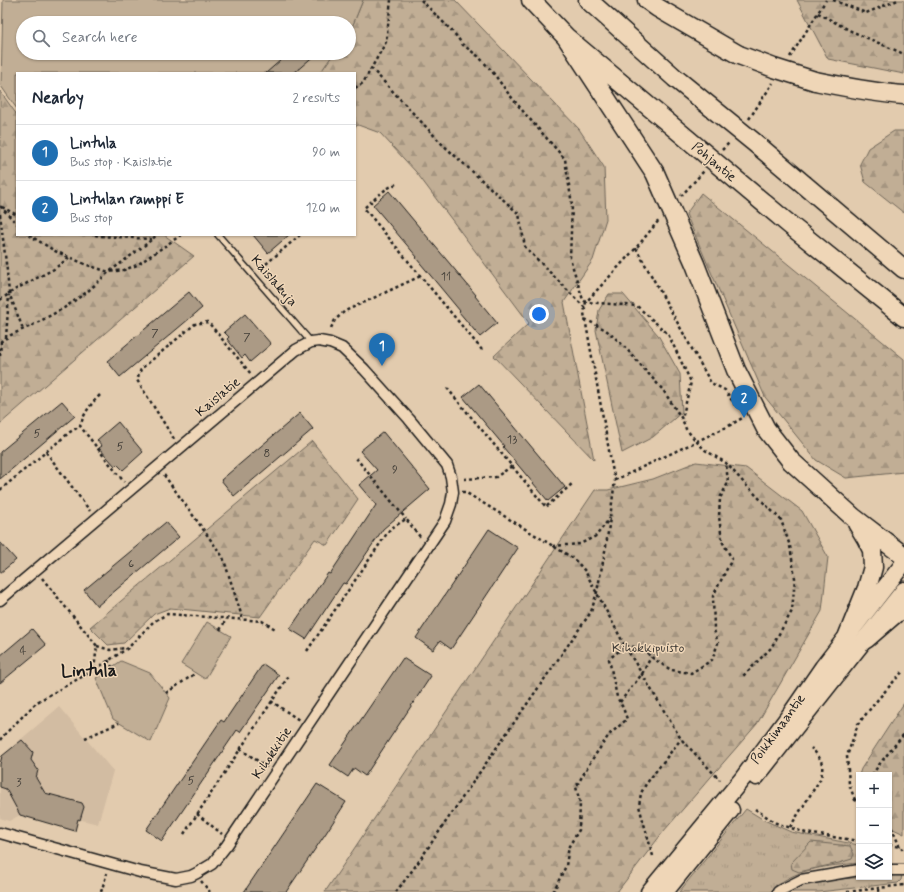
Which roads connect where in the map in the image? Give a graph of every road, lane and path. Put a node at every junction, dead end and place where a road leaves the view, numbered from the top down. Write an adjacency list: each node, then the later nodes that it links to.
1 (391, 0): 13 (path)
2 (421, 0): 43 (path)
3 (531, 0): 10 (highway, Pohjantie)
4 (588, 0): 38 (highway)
5 (647, 0): 16 (highway, bridge)
6 (826, 0): 9 (path)
7 (833, 0): 8 (path)
8 (898, 0)
9 (818, 13): 11 (path); 12 (path)
10 (566, 37): 45 (highway, Pohjantie); 75 (highway)
11 (904, 54)
12 (787, 63)
13 (371, 68): 15 (path); 44 (path)
14 (774, 82): 17 (path)
15 (356, 87)
16 (904, 95)
17 (749, 119)
18 (730, 142): 19 (path)
19 (722, 150)
20 (704, 171): 22 (path)
21 (396, 184): 40 (path)
22 (680, 197)
23 (0, 206): 25 (path); 27 (path)
24 (0, 214): 41 (path)
25 (16, 214)
26 (661, 219): 35 (path)
27 (16, 223)
28 (31, 236): 36 (path)
29 (99, 236): 34 (path)
30 (156, 236): 34 (path)
31 (180, 236): 39 (path)
32 (219, 236): 51 (lane, Kaislakuja)
33 (299, 236): 37 (path)
34 (152, 239): 39 (path)
35 (636, 248): 43 (path); 57 (path)
36 (70, 257): 39 (path); 41 (path)
37 (266, 264)
38 (904, 269)
39 (109, 272): 48 (path)
40 (421, 276): 47 (path); 52 (path)
41 (9, 293): 42 (path); 48 (path); 49 (path)
42 (0, 300)
43 (586, 302): 44 (path); 59 (path)
44 (585, 308): 46 (path)
45 (904, 317)
46 (585, 319): 59 (path); 69 (path)
47 (331, 328)
48 (23, 330): 49 (path)
49 (6, 338): 50 (path)
50 (0, 341): 53 (path)
51 (311, 342): 73 (street, Kihokkitie); 82 (street, Kaislatie)
52 (482, 350)
53 (0, 356)
54 (251, 374): 61 (path)
55 (447, 388): 66 (path)
56 (100, 395): 60 (path)
57 (736, 406)
58 (740, 412): 62 (path)
59 (682, 419): 62 (path)
60 (80, 426): 63 (path); 70 (path)
61 (174, 440)
62 (696, 441): 65 (path); 69 (path)
63 (46, 452): 72 (path); 74 (path)
64 (356, 458): 77 (path)
65 (726, 463): 97 (path); 105 (path)
66 (512, 466): 68 (path); 71 (path)
67 (164, 475): 88 (path)
68 (464, 479)
69 (615, 480): 76 (path)
70 (125, 482)
71 (573, 483)
72 (0, 490)
73 (453, 492): 79 (path); 125 (street, Kihokkitie)
74 (90, 511)
75 (853, 517): 80 (highway); 91 (highway)
76 (610, 518): 79 (path); 84 (path)
77 (406, 519): 78 (path); 96 (path)
78 (421, 538)
79 (553, 546): 84 (path)
80 (904, 556)
81 (904, 563): 91 (main road, Poikkimaantie)
82 (36, 570): 85 (street, Kaislatie); 93 (path)
83 (904, 590): 92 (main road, Poikkimaantie)
84 (597, 592): 94 (path); 142 (path)
85 (0, 600)
86 (904, 610): 92 (highway)
87 (227, 618): 88 (path); 89 (path); 95 (path)
88 (243, 620): 90 (path)
89 (220, 630)
90 (277, 630)
91 (848, 635): 144 (main road, Poikkimaantie)
92 (866, 638): 145 (main road, Poikkimaantie)
93 (97, 646): 95 (path); 100 (path)
94 (625, 646): 97 (path); 104 (path); 108 (path)
95 (128, 648): 98 (path)
96 (307, 651)
97 (651, 657): 104 (path)
98 (108, 660): 99 (path); 100 (path)
99 (112, 667)
100 (94, 670): 114 (path)
101 (904, 670): 120 (path)
102 (196, 673): 106 (path)
103 (290, 674): 107 (path)
104 (642, 674): 108 (path); 113 (path)
105 (742, 677)
106 (166, 693)
107 (272, 701): 109 (path); 116 (path)
108 (620, 702): 143 (path)
109 (299, 720)
110 (119, 723): 112 (path)
111 (904, 734): 118 (path)
112 (85, 738)
113 (681, 739): 119 (path); 132 (path)
114 (0, 740)
115 (811, 748): 123 (path)
116 (240, 749): 117 (path); 122 (path)
117 (267, 767)
118 (874, 772)
119 (720, 780)
120 (855, 800)
121 (755, 809): 123 (path)
122 (197, 814): 126 (path); 127 (path)
123 (790, 827): 128 (path)
124 (892, 829): 130 (path)
125 (0, 833)
126 (184, 834)
127 (222, 834)
128 (856, 840)
129 (892, 846): 130 (path)
130 (900, 847): 131 (path)
131 (904, 851)
132 (653, 856)
133 (892, 870): 134 (street)
134 (904, 870)
135 (856, 871): 146 (street)
136 (107, 873): 140 (path)
137 (203, 885): 141 (path)
138 (904, 885): 139 (path)
139 (880, 888): 147 (path); 148 (path)
140 (101, 892)
141 (210, 892)
142 (396, 892)
143 (553, 892)
144 (649, 892)
145 (665, 892)
146 (778, 892)
147 (847, 892)
148 (879, 892)

